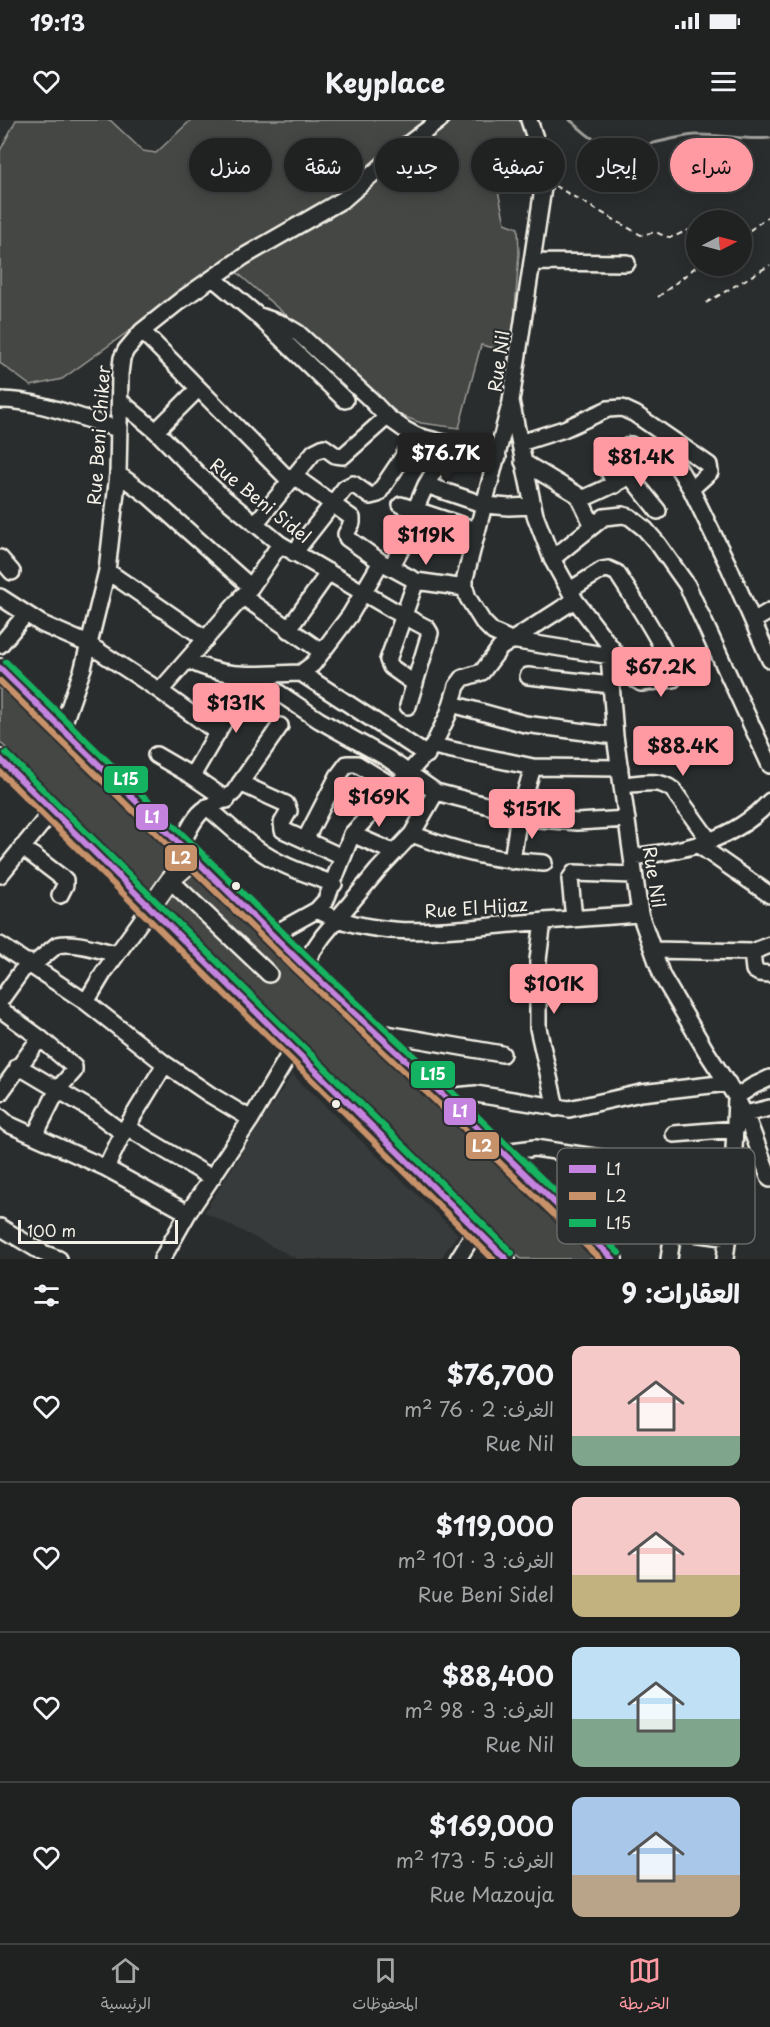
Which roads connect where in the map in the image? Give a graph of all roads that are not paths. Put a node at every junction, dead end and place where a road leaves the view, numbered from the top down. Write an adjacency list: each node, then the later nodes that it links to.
1 (440, 120): 5 (street, Rue Beni Chiker)
2 (529, 120): 3 (street, Rue Nil)
3 (532, 262): 4 (street); 12 (street, Rue Nil)
4 (627, 262)
5 (213, 278): 6 (street); 7 (street, Rue Beni Chiker)
6 (257, 315): 10 (street); 13 (street)
7 (142, 331): 8 (street); 11 (street, Rue Beni Chiker)
8 (198, 389): 15 (street); 25 (street)
9 (0, 400): 14 (street)
10 (345, 400)
11 (120, 401): 14 (street, Rue Beni Chiker); 15 (street, Rue Beni Sidel)
12 (511, 401): 17 (street, Rue Nil); 20 (street)
13 (387, 417): 16 (street); 25 (street)
14 (118, 429): 23 (street, Rue Beni Chiker)
15 (156, 431): 35 (street, Rue Beni Sidel)
16 (417, 436): 19 (street); 30 (street)
17 (520, 443): 18 (street); 21 (street, Rue Nil)
18 (669, 443): 22 (street); 28 (street); 28 (street)
19 (450, 445): 20 (street); 26 (street)
20 (498, 457): 31 (street)
21 (523, 462): 29 (street); 32 (street, Rue Nil)
22 (646, 464): 24 (street); 27 (street)
23 (118, 474): 44 (street, Rue Beni Chiker); 48 (street)
24 (630, 476): 27 (street); 34 (street)
25 (292, 479): 30 (street); 35 (street)
26 (426, 485): 31 (street); 33 (street)
27 (615, 485): 29 (street)
28 (691, 489): 55 (street)
29 (582, 499): 36 (street)
30 (331, 504): 39 (street); 42 (street)
31 (486, 505): 32 (street); 37 (street)
32 (533, 506): 41 (street, Rue Nil)
33 (413, 509): 37 (street); 42 (street)
34 (658, 511)
35 (255, 524): 38 (street, Rue Beni Sidel)
36 (593, 526): 41 (street); 81 (street)
37 (476, 530): 47 (street)
38 (280, 544): 39 (street, Rue Beni Sidel); 48 (street)
39 (294, 554): 45 (street, Rue Beni Sidel)
40 (0, 558): 43 (street)
41 (552, 559): 50 (street, Rue Nil)
42 (386, 565): 46 (street); 49 (street)
43 (12, 572)
44 (107, 572): 57 (street); 59 (street, Rue Beni Chiker)
45 (329, 572): 49 (street, Rue Beni Sidel); 56 (street)
46 (416, 580): 47 (street); 54 (street)
47 (465, 588): 58 (street)
48 (246, 592): 56 (street); 57 (street)
49 (363, 593): 54 (street, Rue Beni Sidel); 61 (street)
50 (573, 595): 58 (street); 62 (street, Rue Nil); 62 (street)
51 (0, 597): 53 (street)
52 (770, 611): 55 (street)
53 (26, 614): 59 (street); 60 (street)
54 (403, 616): 69 (street); 69 (street, Rue Beni Sidel)
55 (753, 621): 64 (street)
56 (288, 630): 61 (street)
57 (206, 639): 63 (street)
58 (511, 640): 62 (street); 72 (street)
59 (88, 644): 71 (street); 75 (street, Rue Beni Chiker)
60 (0, 645)
61 (322, 652): 66 (street)
62 (613, 656): 70 (street, Rue Nil)
63 (188, 660): 67 (street); 71 (street)
64 (770, 660)
65 (0, 668): 75 (main road)
66 (301, 673): 67 (street); 78 (street)
67 (255, 675): 76 (street); 84 (street)
68 (528, 676): 70 (street)
69 (415, 684): 73 (street)
70 (611, 685): 77 (street, Rue Nil)
71 (160, 691): 76 (street)
72 (452, 704): 77 (street); 78 (street)
73 (408, 706)
74 (280, 726): 86 (street)
75 (62, 728): 100 (main road)
76 (218, 733): 85 (street)
77 (615, 736): 83 (street, Rue Nil)
78 (430, 750): 82 (street); 84 (street)
79 (156, 755): 85 (street)
80 (0, 759): 93 (main road)
81 (770, 765)
82 (533, 767): 83 (street); 94 (street)
83 (620, 768): 87 (street, Rue Nil)
84 (409, 774): 88 (street); 89 (street)
85 (192, 776): 90 (street)
86 (240, 783): 90 (street); 98 (street)
87 (622, 785): 95 (street, Rue Nil); 99 (street)
88 (396, 788): 96 (street); 98 (street)
89 (436, 792): 94 (street); 97 (street)
90 (227, 800): 92 (street)
91 (770, 801): 99 (street)
92 (207, 807): 100 (street); 112 (street)
93 (53, 810): 101 (street); 115 (main road)
94 (519, 814): 95 (street); 107 (street)
95 (627, 819): 105 (street, Rue Nil)
96 (352, 834): 102 (street); 104 (street)
97 (412, 834): 102 (street); 107 (street)
98 (305, 840): 104 (street)
99 (704, 843): 105 (street); 114 (street)
100 (181, 845): 106 (main road)
101 (22, 847): 103 (street); 113 (street)
102 (393, 852): 119 (street)
103 (6, 856): 109 (street)
104 (342, 857): 112 (street)
105 (632, 857): 110 (street, Rue Nil)
106 (195, 859): 111 (main road); 121 (main road)
107 (512, 861): 108 (street)
108 (544, 862)
109 (0, 875)
110 (634, 875): 117 (street, Rue Nil); 118 (street)
111 (170, 880): 115 (main road); 129 (street)
112 (334, 884): 116 (street)
113 (60, 895)
114 (770, 895)
115 (151, 907): 125 (street); 136 (main road)
116 (317, 910): 119 (street, Rue El Hijaz); 121 (street)
117 (640, 914): 118 (street, Rue El Hijaz); 124 (street, Rue Nil)
118 (574, 919): 120 (street, Rue El Hijaz)
119 (337, 920): 120 (street, Rue El Hijaz); 128 (street)
120 (543, 921): 145 (street)
121 (272, 935): 128 (main road)
122 (0, 945): 127 (street)
123 (770, 945): 126 (street)
124 (653, 950): 126 (street); 142 (street, Rue Nil)
125 (117, 954): 127 (street); 132 (street)
126 (752, 959): 130 (street)
127 (31, 963): 131 (street); 132 (street)
128 (303, 965): 134 (main road)
129 (268, 974)
130 (770, 974)
131 (0, 1001)
132 (86, 1002): 138 (street)
133 (0, 1009): 135 (street)
134 (375, 1032): 137 (street); 144 (main road)
135 (40, 1038): 139 (street); 141 (street)
136 (293, 1048): 149 (street); 164 (main road)
137 (502, 1054)
138 (165, 1064): 149 (street); 151 (street)
139 (18, 1066): 141 (street); 143 (street)
140 (770, 1078): 142 (street)
141 (58, 1089): 151 (street); 153 (street)
142 (732, 1090): 145 (street); 147 (street, Rue Nil); 150 (street)
143 (0, 1093)
144 (445, 1097): 145 (street); 156 (main road)
145 (555, 1108)
146 (770, 1108): 147 (street)
147 (745, 1114): 155 (street, Rue Nil)
148 (0, 1117): 153 (street)
149 (250, 1119): 159 (street)
150 (736, 1129): 152 (street); 154 (street)
151 (125, 1130): 158 (street); 159 (street)
152 (674, 1134)
153 (35, 1135): 158 (street)
154 (735, 1148)
155 (764, 1148): 160 (street, Rue Nil)
156 (503, 1152): 157 (street); 161 (main road)
157 (557, 1152)
158 (106, 1168): 162 (street)
159 (212, 1179): 162 (street)
160 (770, 1179)
161 (557, 1204)
162 (188, 1213): 169 (street)
163 (0, 1227): 167 (street)
164 (476, 1230): 170 (street); 171 (main road)
165 (672, 1244): 172 (street)
166 (727, 1244): 173 (street)
167 (41, 1256): 168 (street)
168 (60, 1259)
169 (162, 1259)
170 (458, 1259)
171 (506, 1259)
172 (669, 1259)
173 (725, 1259)

